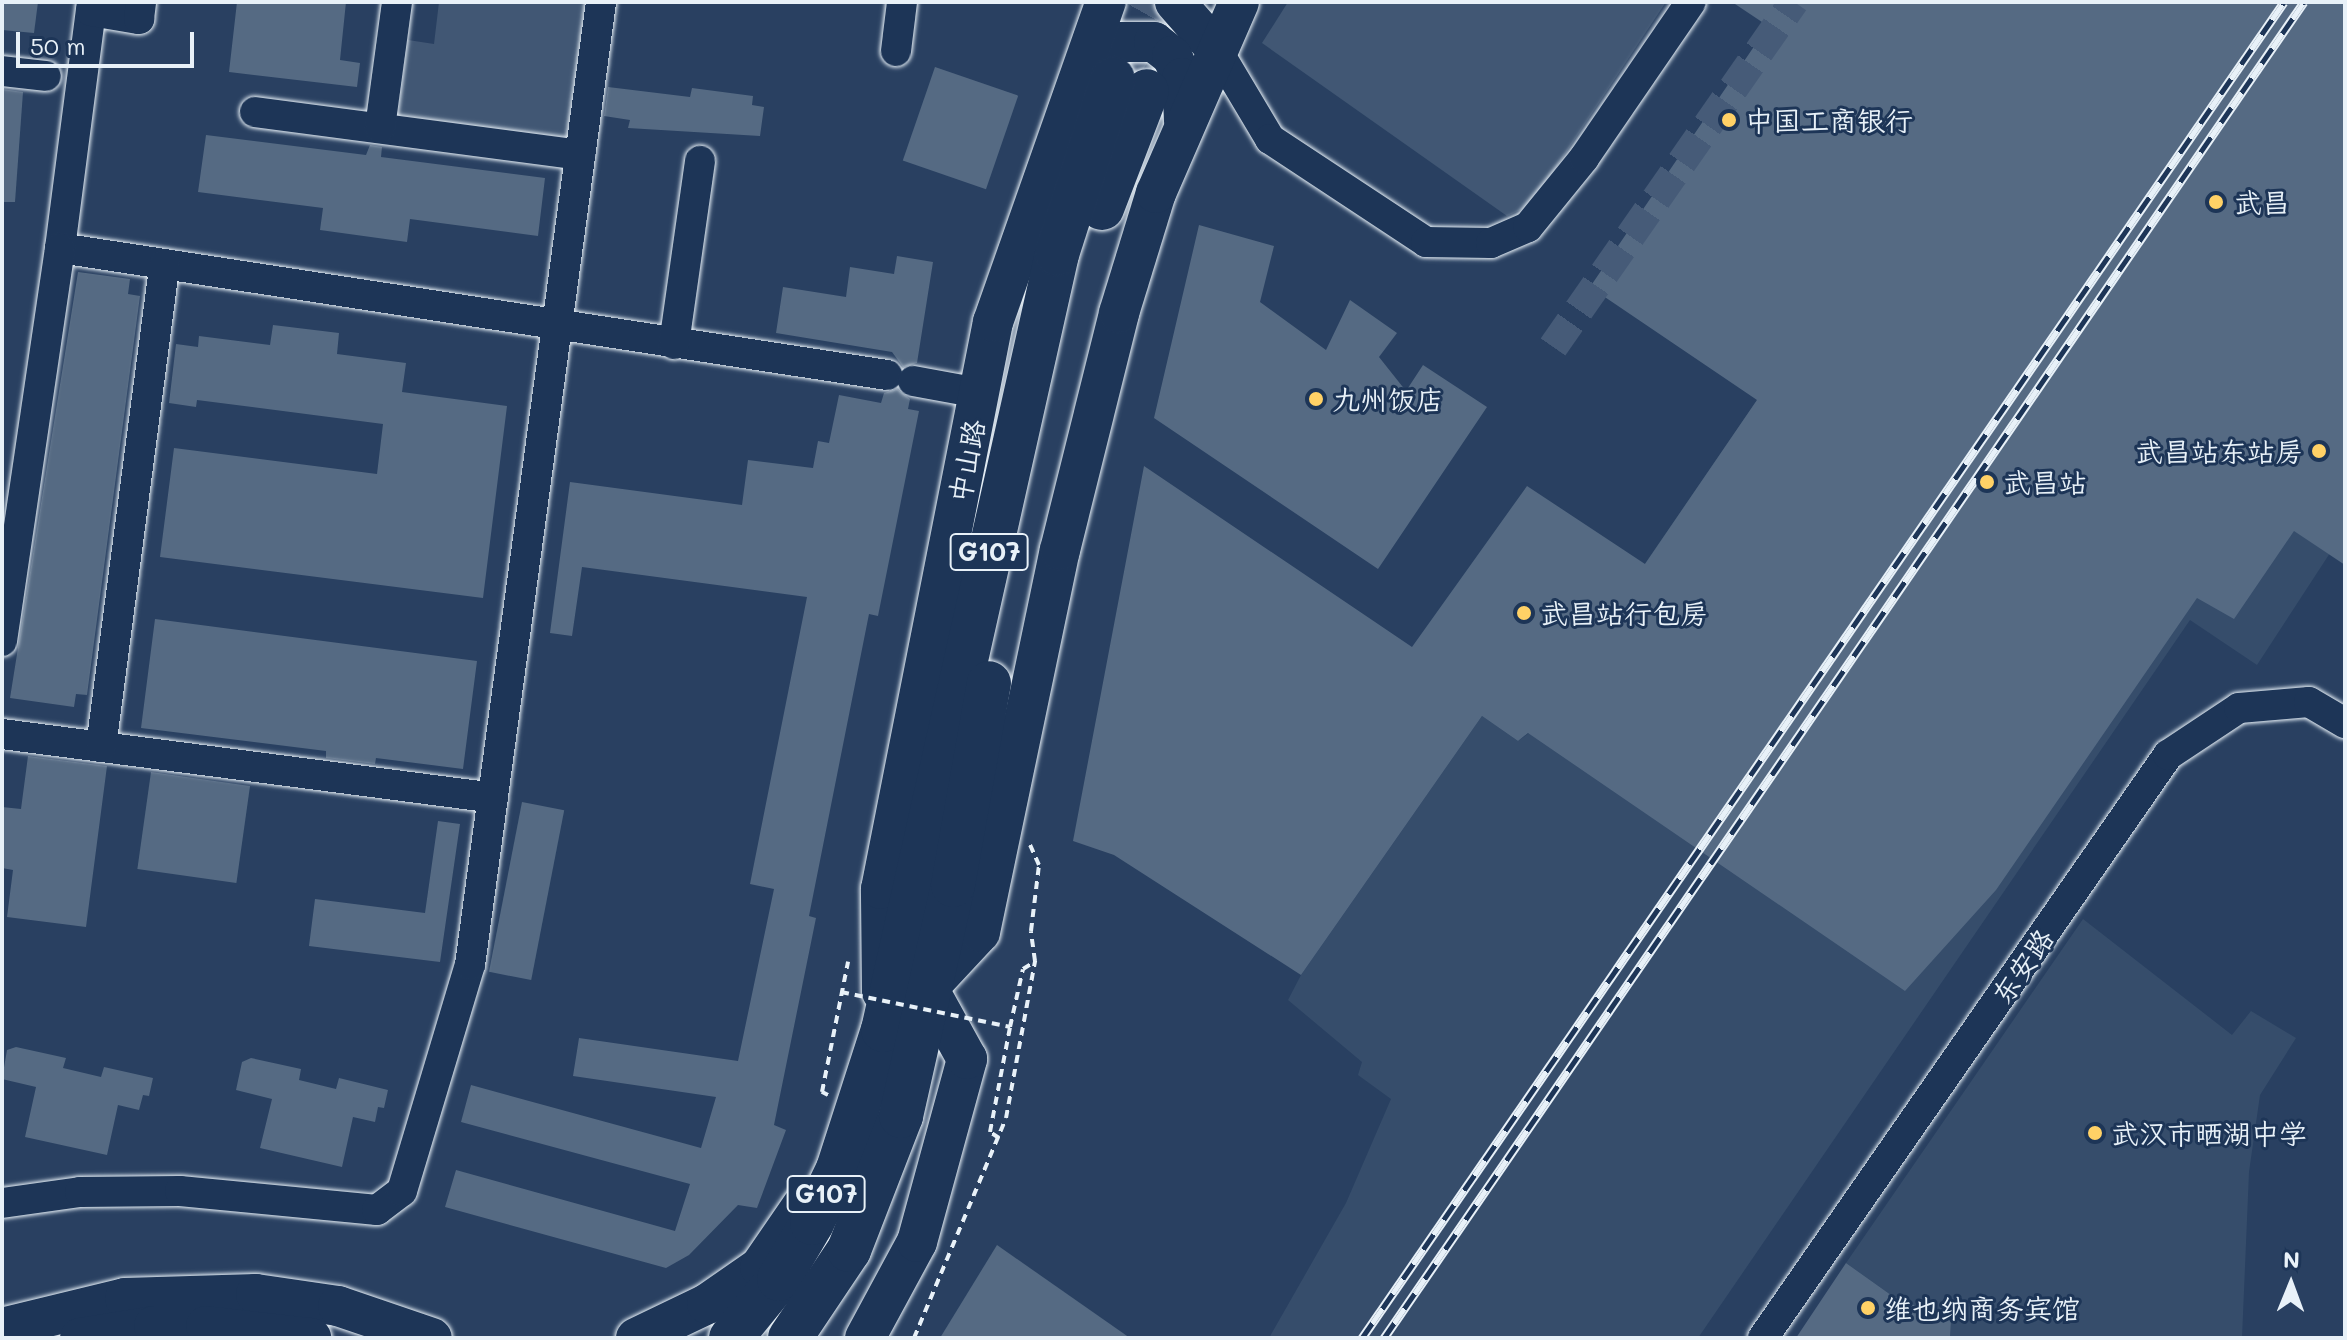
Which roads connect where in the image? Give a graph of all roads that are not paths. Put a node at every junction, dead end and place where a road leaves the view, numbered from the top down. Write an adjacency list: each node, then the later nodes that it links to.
1 (141, 2): 10 (street)
2 (397, 2): 18 (street)
3 (601, 2): 20 (street)
4 (902, 2): 12 (street)
5 (1091, 2): 17 (street)
6 (1106, 2): 15 (main road, 中山路)
7 (1175, 2): 11 (main road)
8 (1239, 2): 11 (main road)
9 (1691, 2): 11 (street)
10 (91, 7): 22 (street)
11 (1217, 50): 19 (main road)
12 (896, 51)
13 (2, 71): 14 (street)
14 (46, 76)
15 (1112, 84): 17 (main road, 中山路); 19 (main road); 32 (highway, G107); 33 (highway, G107)
16 (255, 112): 18 (street)
17 (1064, 120): 26 (main road, 中山路)
18 (380, 128): 20 (street)
19 (1183, 129): 32 (main road)
20 (580, 155): 24 (street)
21 (700, 161): 25 (street)
22 (60, 248): 23 (street); 27 (street)
23 (165, 264): 24 (street); 30 (street)
24 (557, 325): 25 (street); 31 (street)
25 (674, 344): 26 (street)
26 (979, 393): 33 (main road, 中山路)
27 (2, 641)
28 (2345, 723): 44 (street, 东安路)
29 (2, 734): 30 (street)
30 (101, 747): 31 (street)
31 (493, 798): 35 (street)
32 (928, 988): 42 (highway, G107); 43 (main road)
33 (883, 1030): 34 (highway, G107)
34 (838, 1169): 40 (main road); 41 (highway, G107)
35 (2, 1203)
36 (2, 1328): 39 (main road)
37 (80, 1338): 38 (main road)
38 (311, 1338)
39 (432, 1338)
40 (636, 1338)
41 (731, 1338)
42 (790, 1338)
43 (865, 1338)
44 (1763, 1338)

